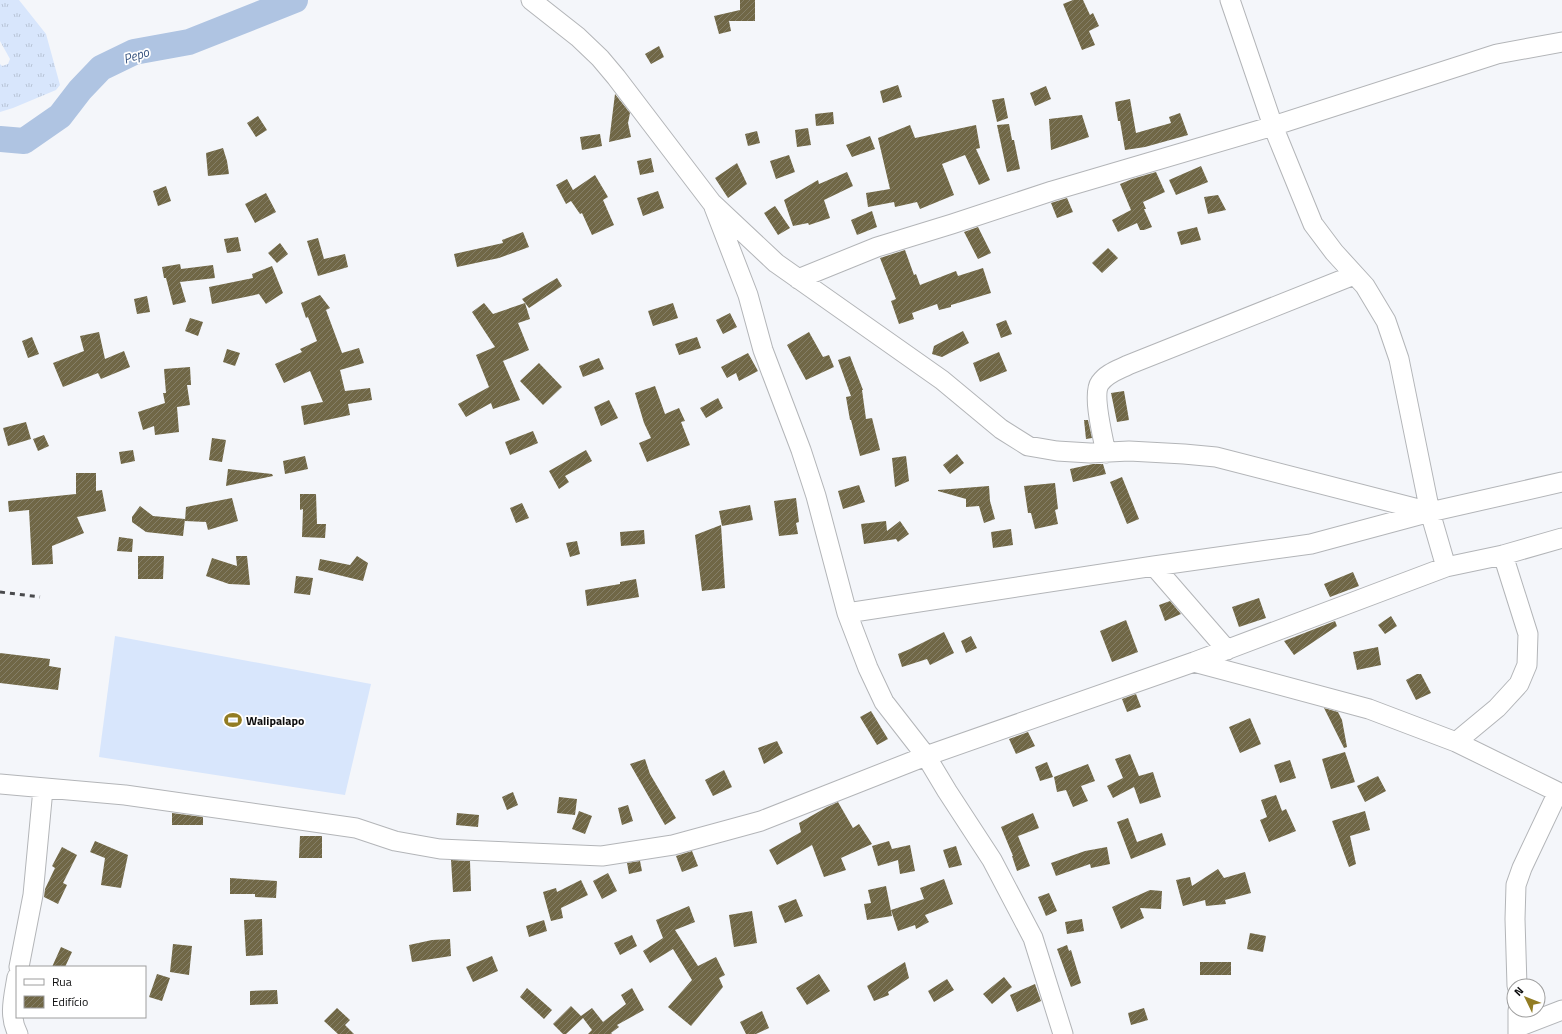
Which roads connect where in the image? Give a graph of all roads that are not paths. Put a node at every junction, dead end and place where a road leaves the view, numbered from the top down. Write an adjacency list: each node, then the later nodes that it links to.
1 (531, 0): 5 (street)
2 (1230, 0): 4 (street)
3 (1562, 42): 4 (street)
4 (1273, 126): 6 (street); 7 (street)
5 (712, 203): 7 (street); 15 (street)
6 (1354, 275): 8 (street); 10 (street)
7 (798, 278): 8 (street)
8 (1106, 453): 10 (street)
9 (1562, 482): 10 (street)
10 (1430, 512): 13 (street); 14 (street)
11 (1562, 538): 12 (street)
12 (1503, 555): 14 (street); 18 (street)
13 (1154, 566): 15 (street); 16 (street)
14 (1446, 567): 16 (street)
15 (847, 613): 19 (street)
16 (1227, 650): 17 (street)
17 (1194, 662): 18 (street); 19 (street)
18 (1456, 742): 22 (street)
19 (926, 756): 21 (street); 29 (street)
20 (0, 784): 21 (street)
21 (43, 789): 23 (street)
22 (1560, 793): 24 (street)
23 (19, 966)
24 (1517, 978)
25 (16, 983): 28 (street)
26 (1562, 1010): 27 (street)
27 (1518, 1024)
28 (11, 1028)
29 (1063, 1034)

